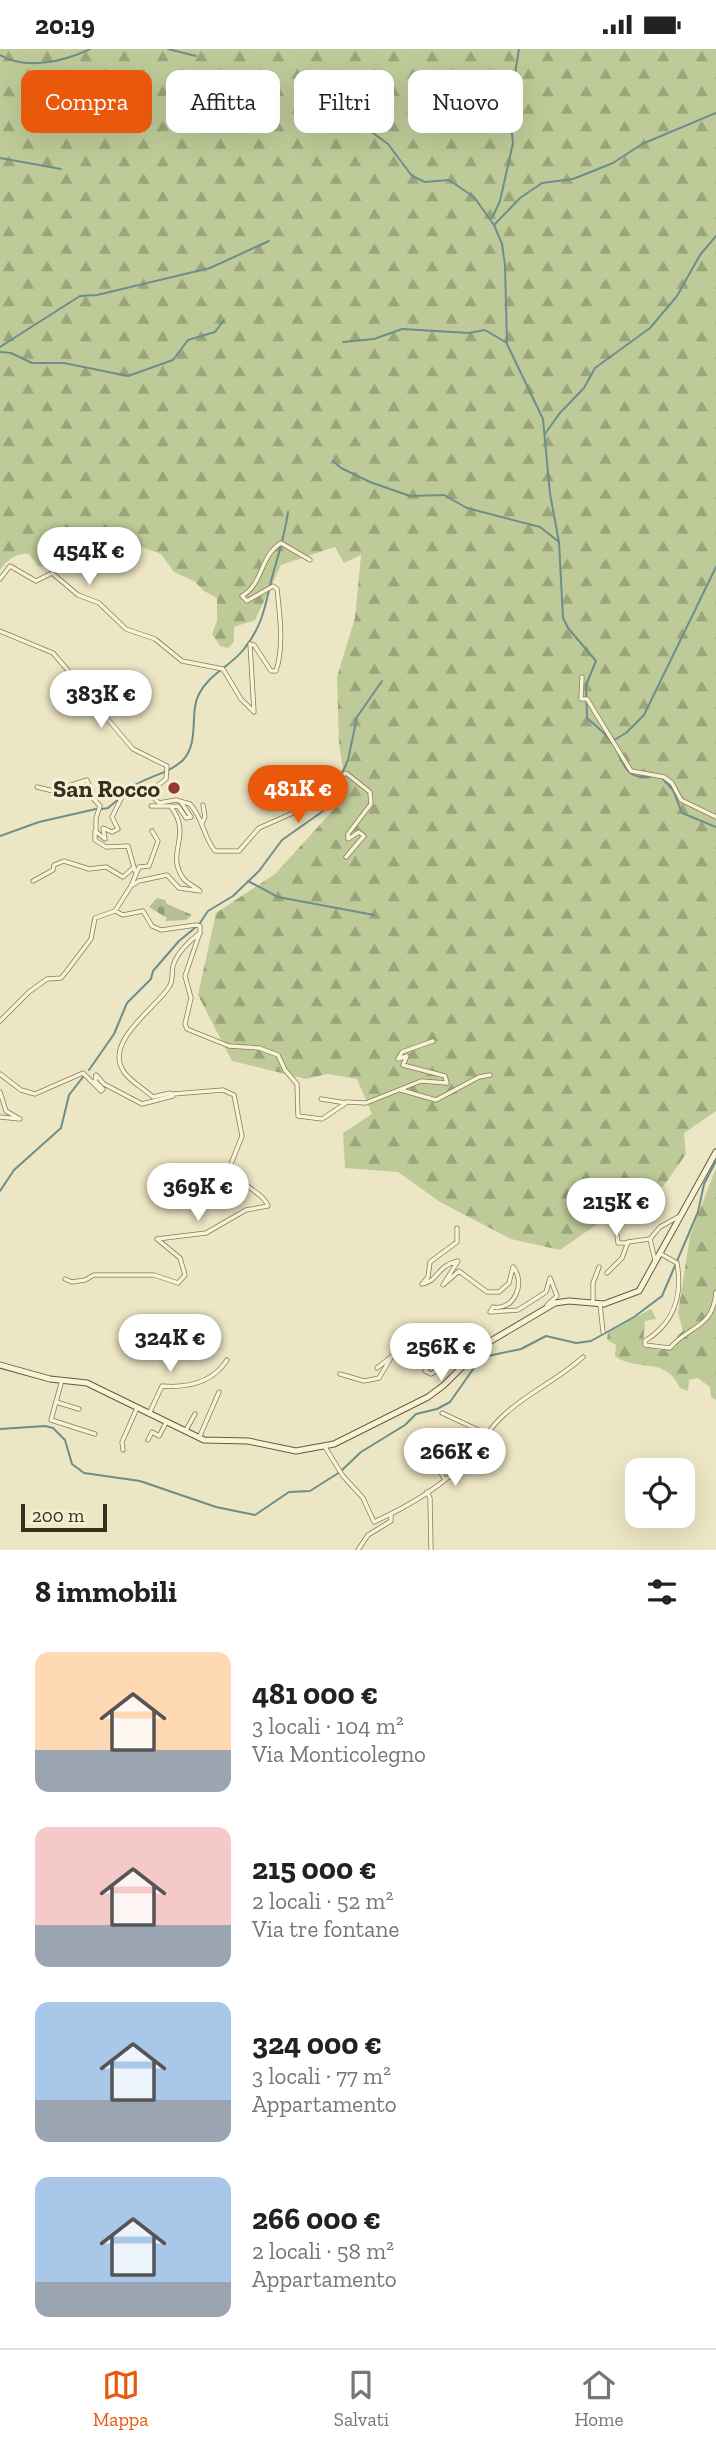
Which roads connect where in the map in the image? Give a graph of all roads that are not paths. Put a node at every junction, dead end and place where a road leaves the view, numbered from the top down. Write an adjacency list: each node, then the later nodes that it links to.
1 (310, 560): 2 (street)
2 (0, 579)
3 (0, 631): 7 (street)
4 (582, 677): 11 (street)
5 (37, 787): 13 (street)
6 (122, 795): 13 (street)
7 (180, 800): 10 (street); 12 (street)
8 (203, 805): 12 (street)
9 (151, 806): 10 (street)
10 (172, 807): 19 (street)
11 (716, 817)
12 (202, 823): 15 (street)
13 (96, 831): 16 (street)
14 (152, 831): 17 (street)
15 (346, 857)
16 (134, 866): 17 (street); 18 (street)
17 (135, 873): 19 (street)
18 (33, 881)
19 (131, 886): 20 (street)
20 (115, 911): 21 (street); 22 (street)
21 (200, 933): 28 (street); 30 (street)
22 (0, 1021)
23 (433, 1041): 26 (street)
24 (0, 1074): 28 (street)
25 (490, 1075): 26 (street)
26 (401, 1090): 30 (street)
27 (0, 1092): 31 (street)
28 (173, 1094): 42 (street)
29 (321, 1099): 30 (street)
30 (346, 1102)
31 (0, 1117)
32 (716, 1152): 33 (street)
33 (680, 1216): 36 (street); 38 (street)
34 (457, 1228): 45 (street)
35 (617, 1235): 37 (street)
36 (650, 1239): 37 (street); 39 (street)
37 (628, 1243): 41 (street)
38 (659, 1253): 39 (street); 43 (street)
39 (655, 1260): 44 (street)
40 (599, 1267): 44 (street)
41 (607, 1273)
42 (65, 1279)
43 (716, 1292)
44 (597, 1303): 45 (street); 46 (street)
45 (545, 1310): 47 (street)
46 (603, 1332)
47 (492, 1340): 48 (street); 70 (street)
48 (393, 1356): 52 (street); 53 (street)
49 (583, 1357): 67 (street)
50 (227, 1360): 63 (street)
51 (0, 1366): 54 (street)
52 (377, 1368)
53 (340, 1374)
54 (62, 1380): 57 (street); 59 (street)
55 (219, 1392): 68 (street)
56 (72, 1400): 58 (street)
57 (56, 1402): 58 (street); 66 (street)
58 (69, 1406): 60 (street)
59 (137, 1408): 63 (street); 72 (street)
60 (79, 1409)
61 (195, 1413): 65 (street)
62 (442, 1413): 67 (street)
63 (149, 1414): 64 (street)
64 (166, 1423): 65 (street); 69 (street)
65 (184, 1432): 68 (street)
66 (95, 1434)
67 (487, 1434): 73 (street)
68 (198, 1439): 70 (street)
69 (148, 1440)
70 (325, 1447): 75 (street)
71 (426, 1447): 73 (street)
72 (123, 1450)
73 (445, 1480): 74 (street)
74 (427, 1492): 75 (street); 77 (street)
75 (391, 1515): 76 (street)
76 (359, 1550)
77 (431, 1550)

